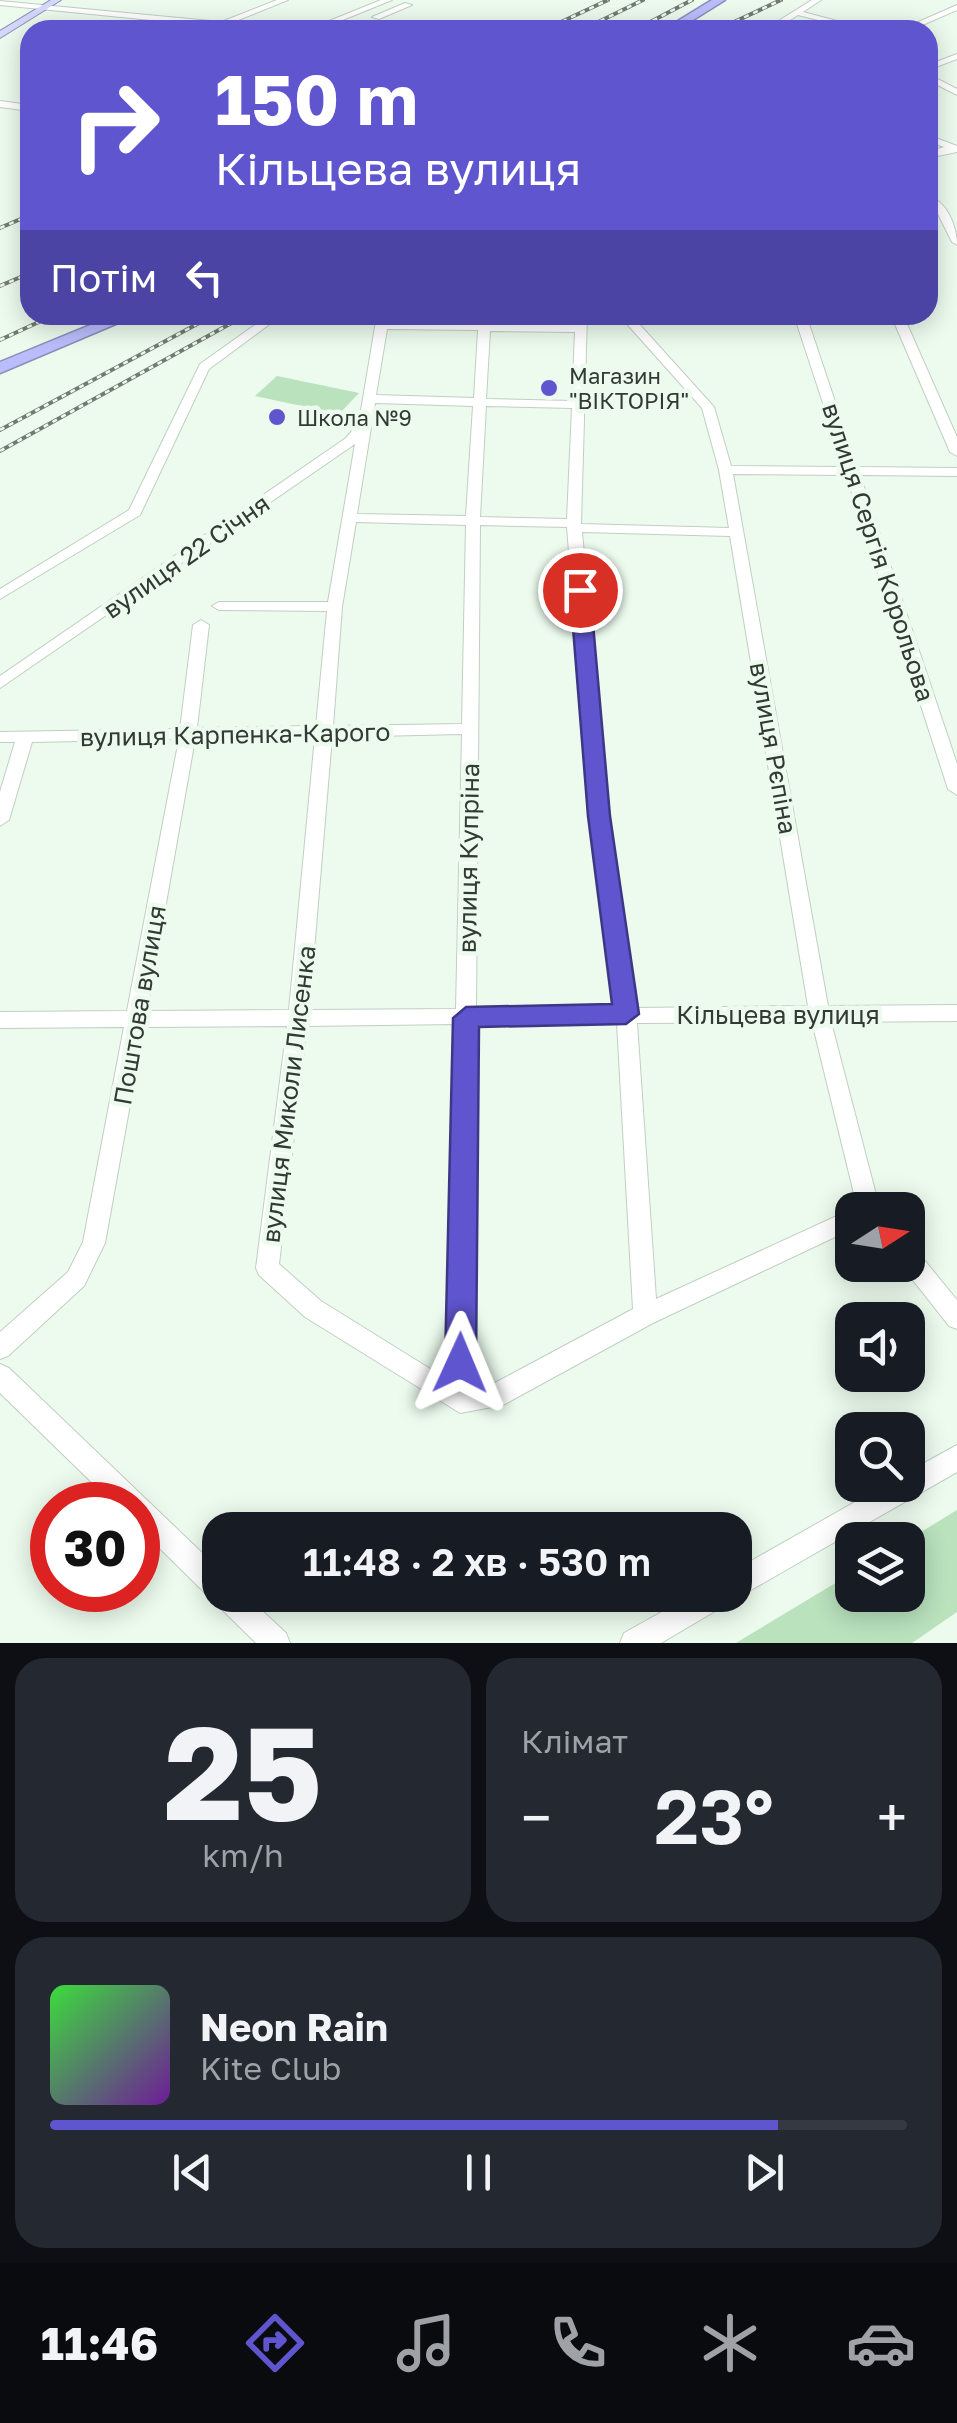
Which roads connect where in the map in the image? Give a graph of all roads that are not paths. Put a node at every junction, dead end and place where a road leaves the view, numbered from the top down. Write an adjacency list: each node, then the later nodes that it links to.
1 (57, 0): 8 (main road)
2 (284, 0): 13 (street)
3 (388, 0): 14 (street)
4 (720, 0): 16 (highway)
5 (818, 0): 10 (street)
6 (0, 3): 8 (street)
7 (408, 5): 15 (street)
8 (47, 6): 11 (main road); 12 (street)
9 (957, 7): 19 (street)
10 (796, 12): 17 (street); 18 (street)
11 (24, 20)
12 (182, 20)
13 (231, 20)
14 (337, 20)
15 (370, 20)
16 (686, 20)
17 (784, 20)
18 (828, 20)
19 (927, 20)
20 (938, 204): 21 (street)
21 (957, 242)
22 (105, 325): 30 (highway)
23 (262, 325): 43 (street)
24 (381, 325): 31 (street, вулиця Миколи Лисенка)
25 (484, 325): 32 (street, вулиця Купріна)
26 (580, 325): 33 (street)
27 (634, 325): 36 (street, вулиця Рєпіна)
28 (803, 325): 37 (street, вулиця Сергія Корольова)
29 (901, 325): 35 (street)
30 (0, 368)
31 (369, 400): 32 (street); 34 (street, вулиця Миколи Лисенка)
32 (480, 401): 33 (street); 40 (street, вулиця Купріна)
33 (580, 405): 41 (street)
34 (365, 421): 39 (street, вулиця Миколи Лисенка); 47 (street, вулиця 22 Січня)
35 (957, 452)
36 (726, 470): 37 (street); 42 (street, вулиця Рєпіна)
37 (851, 472): 38 (street); 53 (street, вулиця Сергія Корольова)
38 (957, 472)
39 (349, 518): 40 (street); 45 (street, вулиця Миколи Лисенка)
40 (472, 520): 41 (street); 48 (street, вулиця Купріна)
41 (575, 526): 42 (street); 56 (street)
42 (736, 532): 57 (street, вулиця Рєпіна)
43 (0, 595)
44 (219, 606): 45 (street)
45 (334, 606): 49 (street, вулиця Миколи Лисенка)
46 (201, 625): 50 (street, Поштова вулиця)
47 (0, 683)
48 (470, 730): 49 (street, вулиця Карпенка-Карого); 58 (street, вулиця Купріна)
49 (325, 732): 50 (street, вулиця Карпенка-Карого); 60 (street, вулиця Миколи Лисенка)
50 (188, 734): 52 (street, вулиця Карпенка-Карого); 61 (street, Поштова вулиця)
51 (0, 737): 52 (street, вулиця Карпенка-Карого)
52 (24, 738): 54 (street)
53 (957, 789)
54 (0, 820)
55 (957, 1013): 57 (street, Кільцева вулиця)
56 (626, 1014): 57 (street, Кільцева вулиця); 58 (street, Кільцева вулиця); 65 (street)
57 (820, 1016): 62 (street, вулиця Рєпіна)
58 (466, 1018): 60 (street, Кільцева вулиця); 69 (street, вулиця Купріна)
59 (0, 1020): 61 (street, Кільцева вулиця)
60 (298, 1020): 61 (street, Кільцева вулиця); 69 (street, вулиця Миколи Лисенка)
61 (136, 1021): 67 (street, Поштова вулиця)
62 (864, 1192)
63 (835, 1227): 65 (street)
64 (925, 1278): 66 (street)
65 (645, 1316): 69 (street)
66 (957, 1318)
67 (0, 1348)
68 (0, 1376): 71 (street)
69 (460, 1401)
70 (957, 1458): 74 (street)
71 (109, 1482)
72 (160, 1531): 73 (street)
73 (202, 1572)
74 (752, 1575)
75 (244, 1612): 77 (street)
76 (688, 1612): 78 (street)
77 (276, 1643)
78 (634, 1643)

